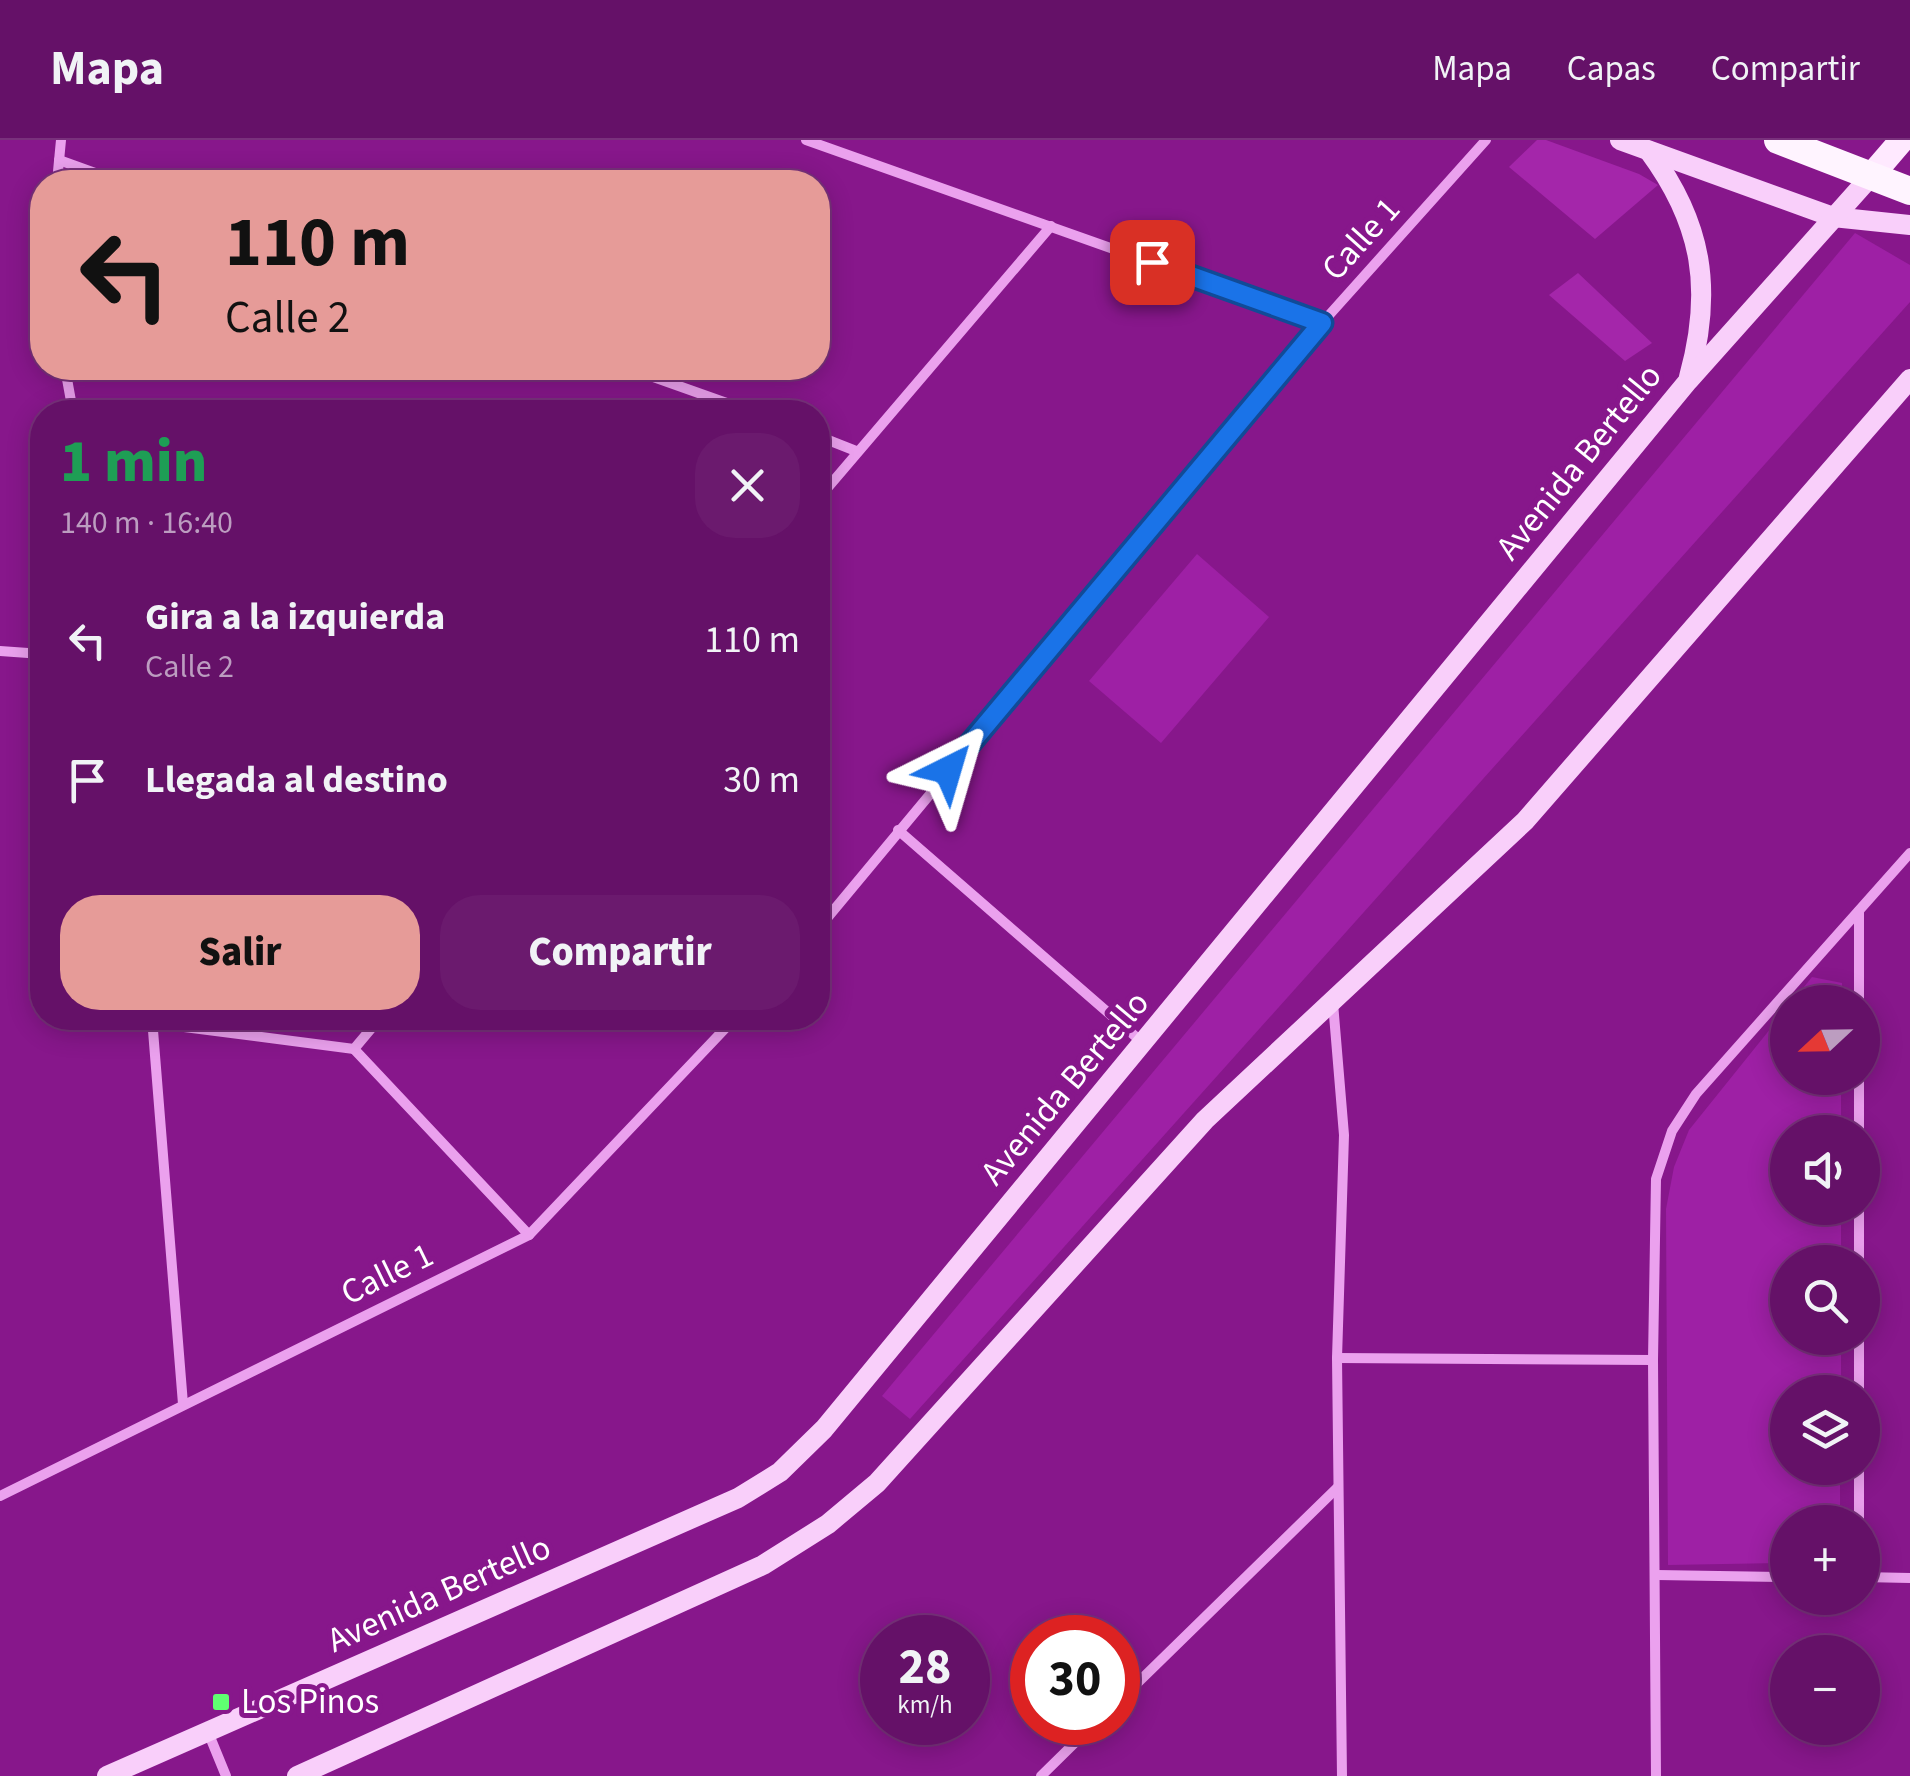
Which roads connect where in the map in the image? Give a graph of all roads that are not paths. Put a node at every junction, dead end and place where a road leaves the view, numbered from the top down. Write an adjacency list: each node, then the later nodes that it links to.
1 (61, 140): 8 (street)
2 (806, 140): 15 (street)
3 (1486, 140): 16 (street, Calle 1)
4 (1620, 140): 7 (main road)
5 (1778, 140): 11 (highway)
6 (1902, 140): 11 (main road)
7 (1648, 149): 13 (main road); 19 (main road)
8 (59, 160): 9 (street); 10 (street)
9 (58, 170)
10 (87, 170)
11 (1872, 176): 12 (highway); 13 (main road, Avenida Bertello)
12 (1910, 191)
13 (1833, 217): 14 (main road); 19 (main road, Avenida Bertello)
14 (1910, 225)
15 (1051, 226): 16 (street); 22 (street)
16 (1322, 323): 26 (street, Calle 1)
17 (662, 380): 20 (street)
18 (1909, 380): 31 (main road)
19 (1688, 381): 36 (main road, Avenida Bertello)
20 (718, 400)
21 (830, 440): 22 (street)
22 (856, 450): 23 (street)
23 (830, 484)
24 (0, 651): 25 (street)
25 (30, 653)
26 (898, 830): 29 (street, Calle 1); 36 (street)
27 (1910, 853): 28 (street)
28 (1859, 912): 30 (street); 40 (street)
29 (830, 913)
30 (1859, 985)
31 (1333, 1002): 39 (street); 53 (main road)
32 (153, 1030): 41 (street)
33 (222, 1030): 37 (street)
34 (370, 1030): 37 (street)
35 (724, 1030): 38 (street, Calle 1)
36 (1144, 1044): 49 (main road, Avenida Bertello)
37 (354, 1049): 38 (street)
38 (529, 1235): 41 (street, Calle 1)
39 (1337, 1358): 40 (street); 42 (street)
40 (1653, 1360): 44 (street)
41 (182, 1404): 43 (street, Calle 1)
42 (1338, 1487): 48 (street); 55 (street)
43 (0, 1496)
44 (1657, 1576): 45 (street); 56 (street)
45 (1770, 1576)
46 (1880, 1577): 47 (street)
47 (1910, 1578)
48 (1140, 1680)
49 (208, 1731): 51 (main road, Avenida Bertello); 52 (street)
50 (1073, 1745): 54 (street)
51 (107, 1776)
52 (226, 1776)
53 (297, 1776)
54 (1041, 1776)
55 (1342, 1776)
56 (1656, 1776)

